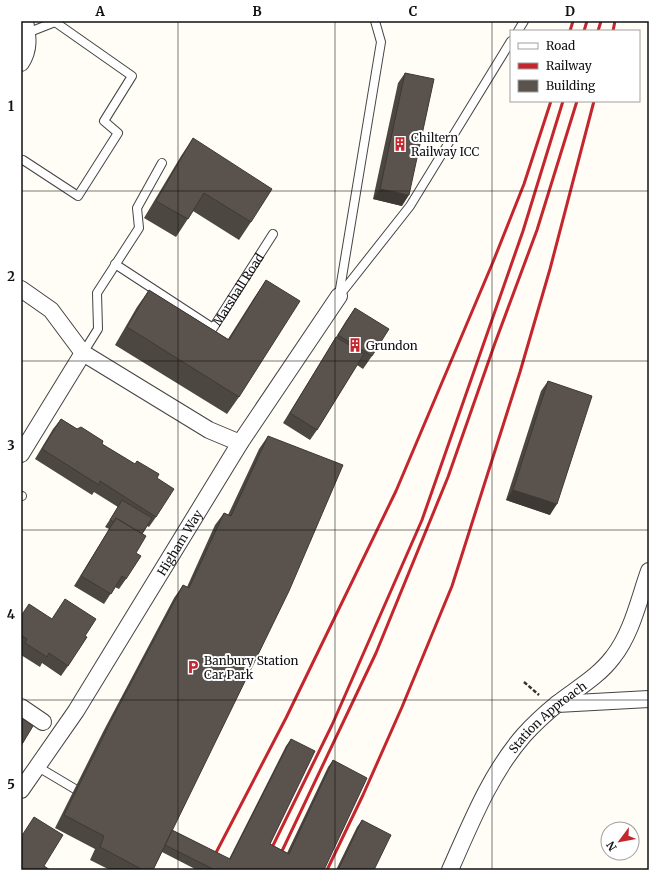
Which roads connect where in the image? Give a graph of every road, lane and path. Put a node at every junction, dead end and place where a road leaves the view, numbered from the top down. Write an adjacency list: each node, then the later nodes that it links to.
1 (375, 21): 12 (lane)
2 (524, 21): 4 (lane)
3 (26, 27): 6 (street); 7 (lane)
4 (519, 30)
5 (510, 43): 12 (lane)
6 (21, 63)
7 (23, 160)
8 (162, 164): 10 (lane)
9 (273, 234): 10 (lane, Marshall Road)
10 (115, 264): 13 (lane)
11 (21, 289): 13 (street)
12 (339, 296): 14 (street, Higham Way)
13 (83, 352): 14 (street); 15 (street)
14 (240, 443): 21 (street, Higham Way)
15 (21, 454)
16 (649, 571): 18 (street, Station Approach)
17 (649, 699): 18 (street)
18 (557, 704): 24 (street, Station Approach)
19 (21, 707): 20 (street)
20 (43, 722)
21 (38, 767): 22 (lane); 23 (street, Higham Way)
22 (75, 789)
23 (21, 790)
24 (450, 870)

